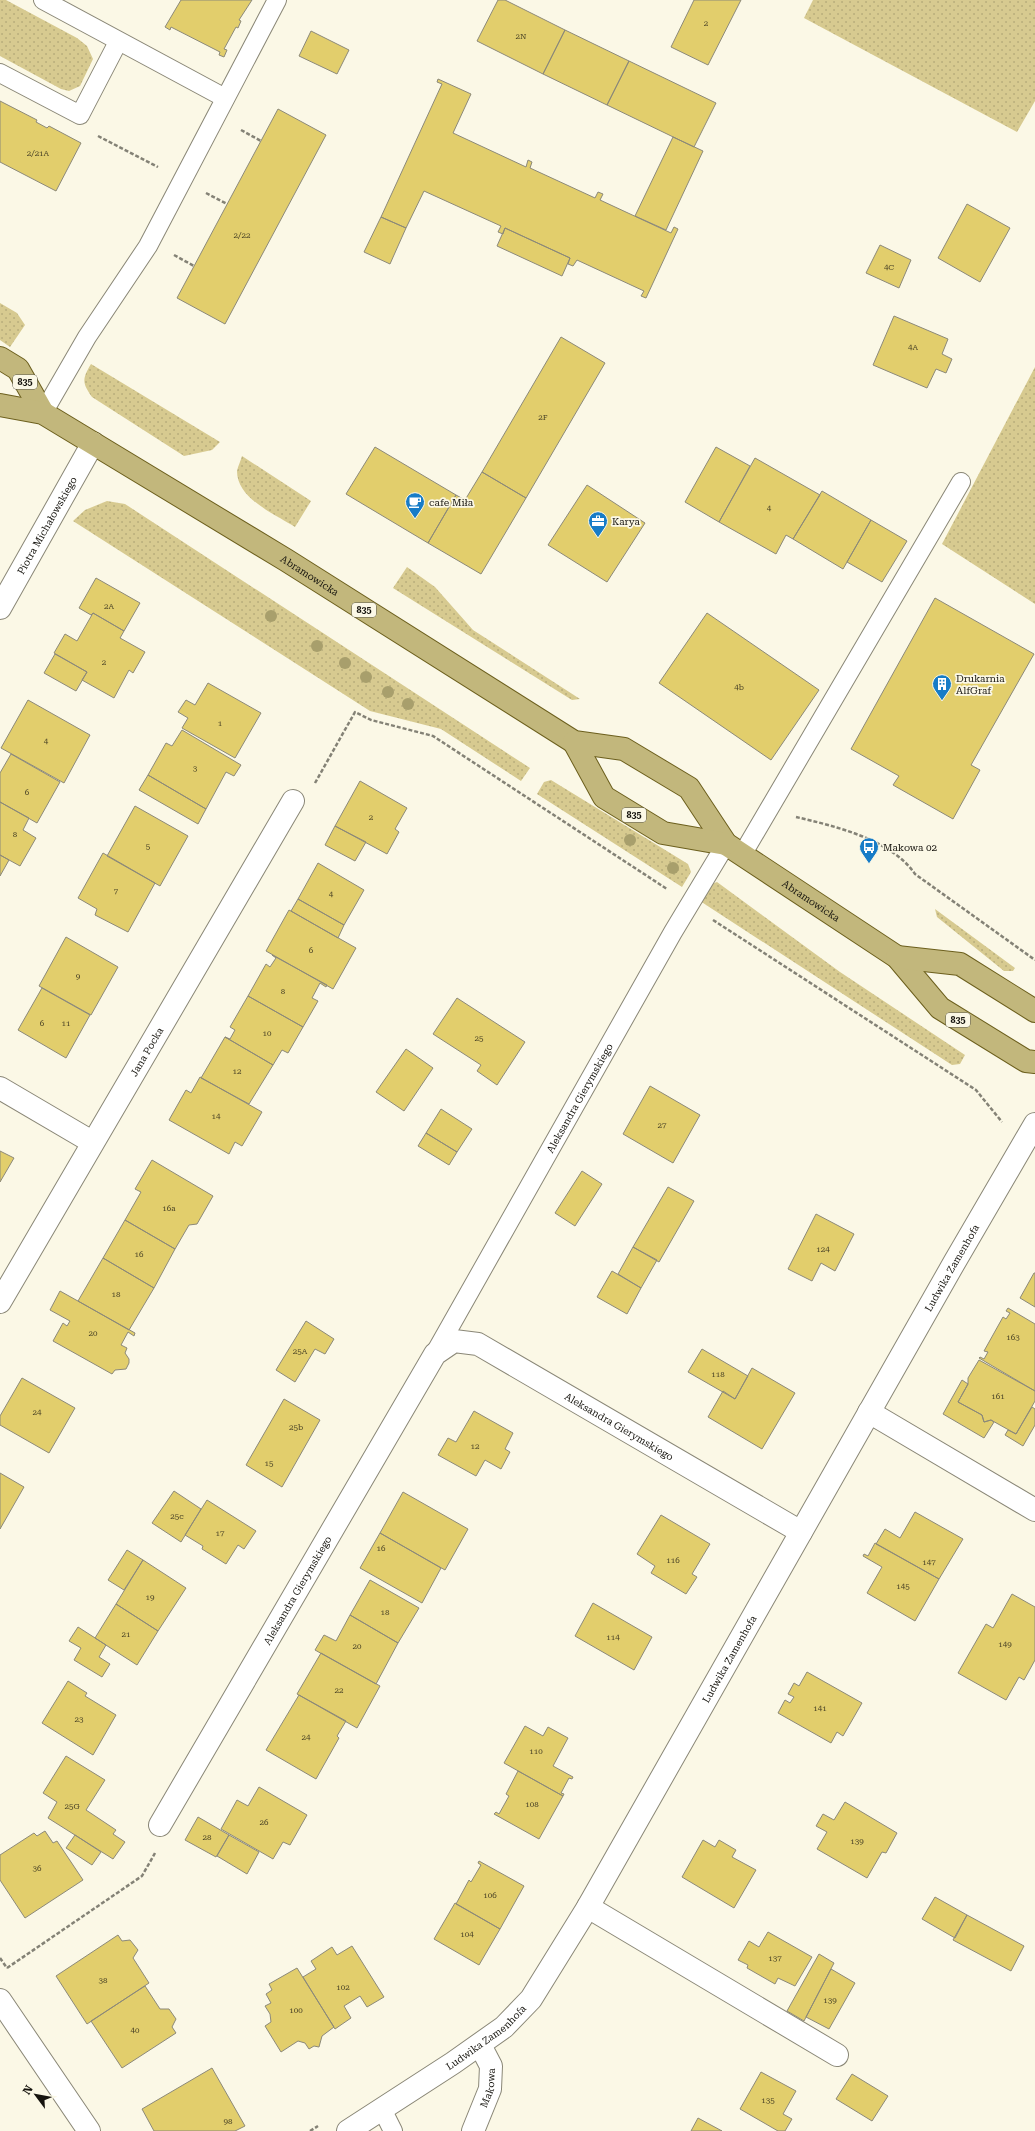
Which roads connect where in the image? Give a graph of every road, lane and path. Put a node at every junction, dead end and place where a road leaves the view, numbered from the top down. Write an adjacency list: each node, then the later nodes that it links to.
1 (43, 0): 3 (lane)
2 (277, 0): 5 (lane)
3 (118, 42): 4 (lane); 5 (lane)
4 (0, 73)
5 (225, 98): 14 (lane)
6 (235, 127): 7 (path)
7 (261, 141)
8 (202, 191): 9 (path)
9 (227, 204)
10 (168, 252): 11 (path)
11 (194, 266)
12 (0, 358): 14 (main road, Abramowicka / 835)
13 (0, 405): 14 (main road, Abramowicka / 835)
14 (43, 413): 15 (main road, Abramowicka / 835)
15 (92, 443): 17 (street, Piotra Michałowskiego); 18 (main road, Abramowicka / 835)
16 (961, 482): 20 (lane, Aleksandra Gierymskiego)
17 (0, 608)
18 (574, 742): 21 (main road, Abramowicka / 835); 21 (main road, Abramowicka / 835)
19 (293, 801): 29 (street, Jana Pocka)
20 (770, 808): 21 (lane, Aleksandra Gierymskiego); 23 (path)
21 (734, 849): 22 (main road, Abramowicka / 835); 31 (lane, Aleksandra Gierymskiego)
22 (898, 957): 24 (main road, Abramowicka / 835); 25 (main road, Abramowicka / 835)
23 (1035, 960)
24 (1035, 1012)
25 (1035, 1062)
26 (966, 1084): 28 (path)
27 (0, 1088): 29 (street)
28 (1030, 1131): 32 (street, Ludwika Zamenhofa)
29 (92, 1142): 30 (street, Jana Pocka)
30 (0, 1302)
31 (435, 1354): 34 (street, Aleksandra Gierymskiego); 35 (street, Aleksandra Gierymskiego)
32 (869, 1412): 33 (street); 34 (street, Ludwika Zamenhofa)
33 (1035, 1510)
34 (801, 1532): 37 (street, Ludwika Zamenhofa)
35 (160, 1826)
36 (158, 1849): 38 (path)
37 (588, 1907): 40 (street, Ludwika Zamenhofa); 41 (street)
38 (0, 1958)
39 (0, 2000): 44 (street)
40 (480, 2045): 42 (street, Ludwika Zamenhofa); 48 (street, Makowa)
41 (837, 2055)
42 (382, 2109): 46 (street, Ludwika Zamenhofa); 47 (lane)
43 (323, 2123): 45 (path)
44 (89, 2131)
45 (310, 2131)
46 (348, 2131)
47 (393, 2131)
48 (474, 2131)

